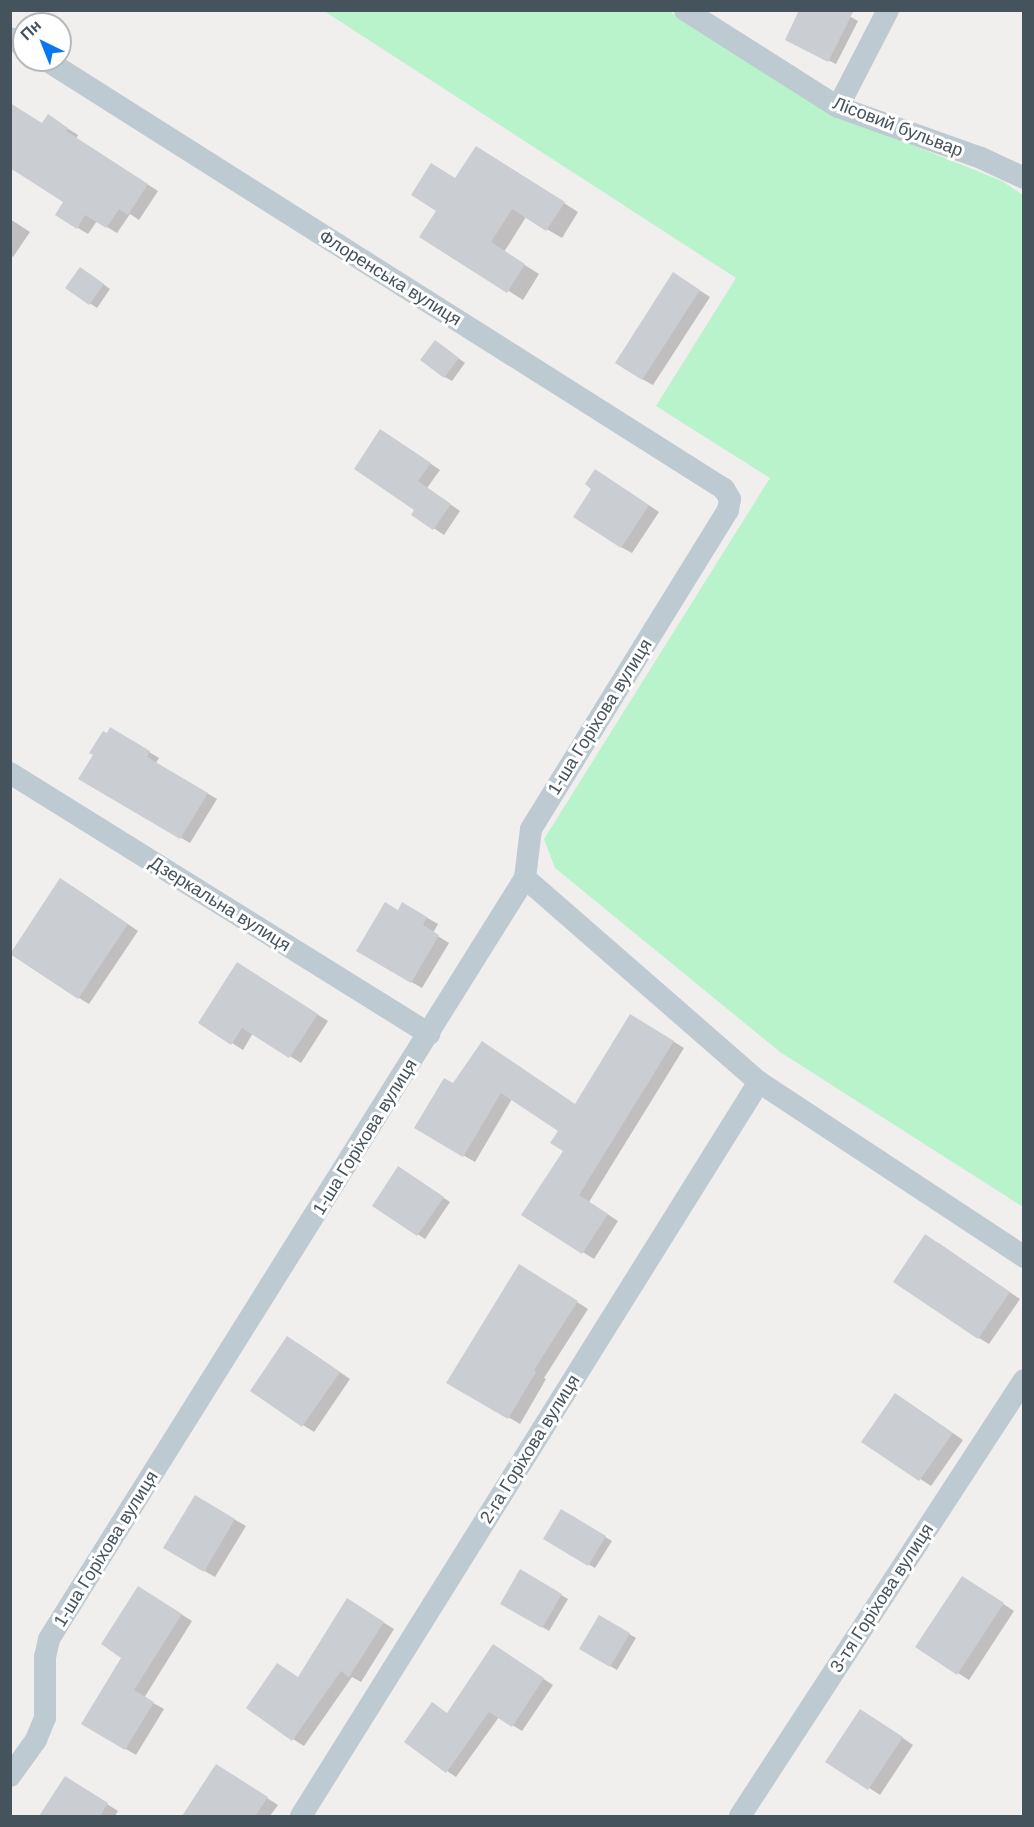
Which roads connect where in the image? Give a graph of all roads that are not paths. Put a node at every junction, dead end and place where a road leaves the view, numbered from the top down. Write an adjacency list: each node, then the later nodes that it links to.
1 (685, 10): 4 (street, Лісовий бульвар)
2 (888, 10): 4 (street)
3 (65, 72): 6 (street, Флоренська вулиця)
4 (838, 107): 5 (street, Лісовий бульвар)
5 (1023, 178)
6 (730, 499): 8 (street, 1-ша Горіхова вулиця)
7 (10, 773): 9 (street, Дзеркальна вулиця)
8 (525, 878): 9 (street, 1-ша Горіхова вулиця); 10 (street)
9 (429, 1034): 13 (street, 1-ша Горіхова вулиця)
10 (759, 1082): 11 (street); 14 (street, 2-га Горіхова вулиця)
11 (1023, 1257)
12 (1023, 1380): 15 (street, 3-тя Горіхова вулиця)
13 (10, 1776)
14 (301, 1816)
15 (740, 1816)

